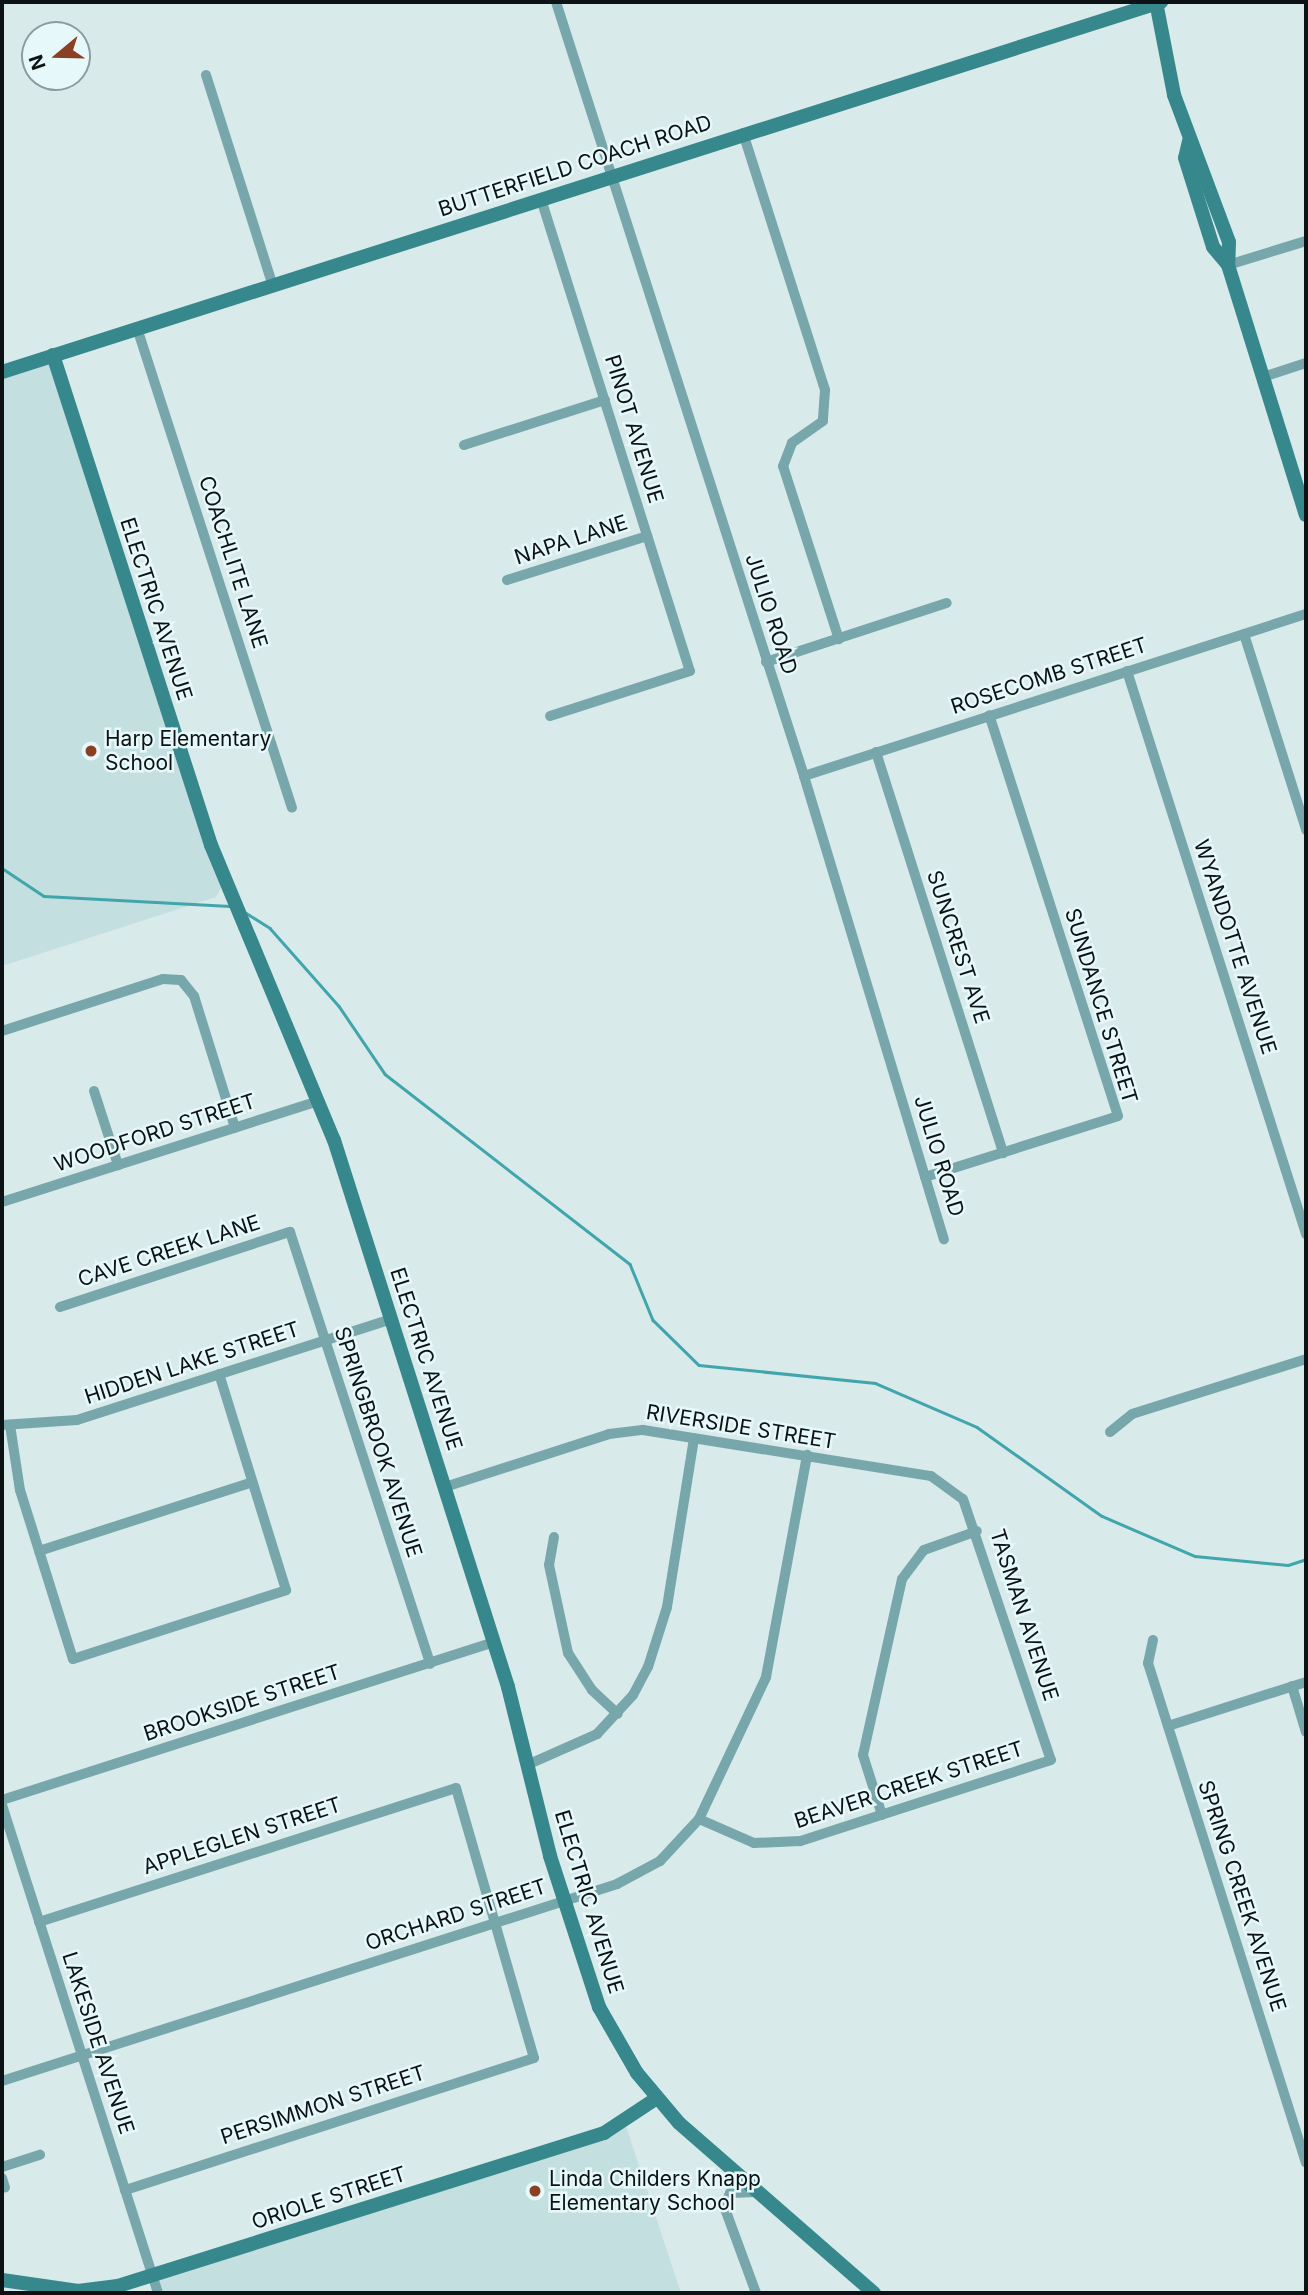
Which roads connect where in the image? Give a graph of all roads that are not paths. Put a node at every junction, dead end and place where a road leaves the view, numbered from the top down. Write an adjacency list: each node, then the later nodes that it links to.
1 (555, 2): 5 (street, JULIO ROAD)
2 (1158, 2): 4 (street, BUTTERFIELD COACH ROAD); 8 (street)
3 (206, 75): 9 (street)
4 (743, 133): 5 (street, BUTTERFIELD COACH ROAD); 24 (street)
5 (611, 177): 6 (street, BUTTERFIELD COACH ROAD); 25 (street, JULIO ROAD)
6 (541, 199): 9 (street, BUTTERFIELD COACH ROAD); 15 (street, PINOT AVENUE)
7 (1306, 241): 8 (street)
8 (1228, 265): 14 (street)
9 (273, 286): 10 (street, BUTTERFIELD COACH ROAD)
10 (137, 328): 11 (street, BUTTERFIELD COACH ROAD); 31 (street, COACHLITE LANE)
11 (53, 355): 13 (street, BUTTERFIELD COACH ROAD); 35 (street, ELECTRIC AVENUE)
12 (1306, 363): 14 (street)
13 (2, 372)
14 (1263, 377): 17 (street)
15 (604, 400): 16 (street); 19 (street, PINOT AVENUE)
16 (464, 445)
17 (1302, 489): 18 (street)
18 (1306, 515)
19 (647, 536): 20 (street, NAPA LANE); 28 (street, PINOT AVENUE)
20 (507, 580)
21 (947, 603): 24 (street)
22 (1306, 614): 23 (street, ROSECOMB STREET)
23 (1244, 634): 26 (street, ROSECOMB STREET); 32 (street)
24 (839, 639): 25 (street)
25 (766, 662): 30 (street, JULIO ROAD)
26 (1126, 671): 27 (street, ROSECOMB STREET); 42 (street, WYANDOTTE AVENUE)
27 (989, 715): 29 (street, ROSECOMB STREET); 37 (street, SUNDANCE STREET)
28 (550, 716)
29 (876, 752): 30 (street, ROSECOMB STREET); 37 (street, SUNCREST AVE)
30 (804, 776): 39 (street, JULIO ROAD)
31 (292, 808)
32 (1306, 830)
33 (2, 1031): 36 (street)
34 (94, 1091): 38 (street)
35 (319, 1101): 36 (street, WOODFORD STREET); 45 (street, ELECTRIC AVENUE)
36 (235, 1128): 38 (street, WOODFORD STREET)
37 (1003, 1153): 39 (street, SUNDANCE STREET)
38 (118, 1165): 40 (street, WOODFORD STREET)
39 (925, 1177): 43 (street, JULIO ROAD)
40 (2, 1202)
41 (290, 1232): 44 (street, CAVE CREEK LANE); 46 (street, SPRINGBROOK AVENUE)
42 (1306, 1234)
43 (944, 1239)
44 (60, 1307)
45 (391, 1319): 46 (street, HIDDEN LAKE STREET); 55 (street, ELECTRIC AVENUE)
46 (324, 1340): 48 (street, HIDDEN LAKE STREET); 61 (street, SPRINGBROOK AVENUE)
47 (1306, 1359): 50 (street)
48 (219, 1374): 49 (street, HIDDEN LAKE STREET); 53 (street)
49 (6, 1425): 58 (street)
50 (1110, 1432)
51 (694, 1438): 52 (street, RIVERSIDE STREET); 55 (street, RIVERSIDE STREET); 64 (street)
52 (807, 1455): 54 (street, RIVERSIDE STREET); 72 (street, ORCHARD STREET)
53 (252, 1482): 58 (street); 58 (street)
54 (952, 1486): 56 (street, TASMAN AVENUE)
55 (445, 1487): 60 (street, ELECTRIC AVENUE)
56 (977, 1531): 67 (street, TASMAN AVENUE); 71 (street)
57 (554, 1537): 64 (street)
58 (39, 1551)
59 (1153, 1640): 65 (street, SPRING CREEK AVENUE)
60 (494, 1642): 61 (street, BROOKSIDE STREET); 68 (street, ELECTRIC AVENUE)
61 (430, 1664): 69 (street, BROOKSIDE STREET)
62 (1306, 1682): 63 (street)
63 (1292, 1686): 65 (street); 66 (street)
64 (618, 1714): 68 (street)
65 (1168, 1726): 80 (street, SPRING CREEK AVENUE)
66 (1306, 1732)
67 (1051, 1760): 71 (street, BEAVER CREEK STREET)
68 (527, 1765): 73 (street, ELECTRIC AVENUE)
69 (2, 1800)
70 (2, 1805): 74 (street, LAKESIDE AVENUE)
71 (882, 1815): 72 (street, BEAVER CREEK STREET)
72 (699, 1819): 73 (street, ORCHARD STREET)
73 (563, 1901): 75 (street, ORCHARD STREET); 78 (street, ELECTRIC AVENUE)
74 (39, 1922): 75 (street, APPLEGLEN STREET); 76 (street, LAKESIDE AVENUE)
75 (492, 1924): 76 (street, ORCHARD STREET); 82 (street, PERSIMMON STREET)
76 (82, 2056): 77 (street, ORCHARD STREET); 82 (street, LAKESIDE AVENUE)
77 (2, 2081)
78 (657, 2098): 83 (street, ELECTRIC AVENUE); 84 (street, ORIOLE STREET)
79 (40, 2155): 81 (street)
80 (1306, 2163)
81 (2, 2167)
82 (125, 2190): 84 (street, LAKESIDE AVENUE)
83 (757, 2192): 87 (street); 88 (street, ELECTRIC AVENUE)
84 (152, 2276): 85 (street, ORIOLE STREET); 86 (street, LAKESIDE AVENUE)
85 (2, 2280)
86 (158, 2293)
87 (755, 2293)
88 (874, 2293)

